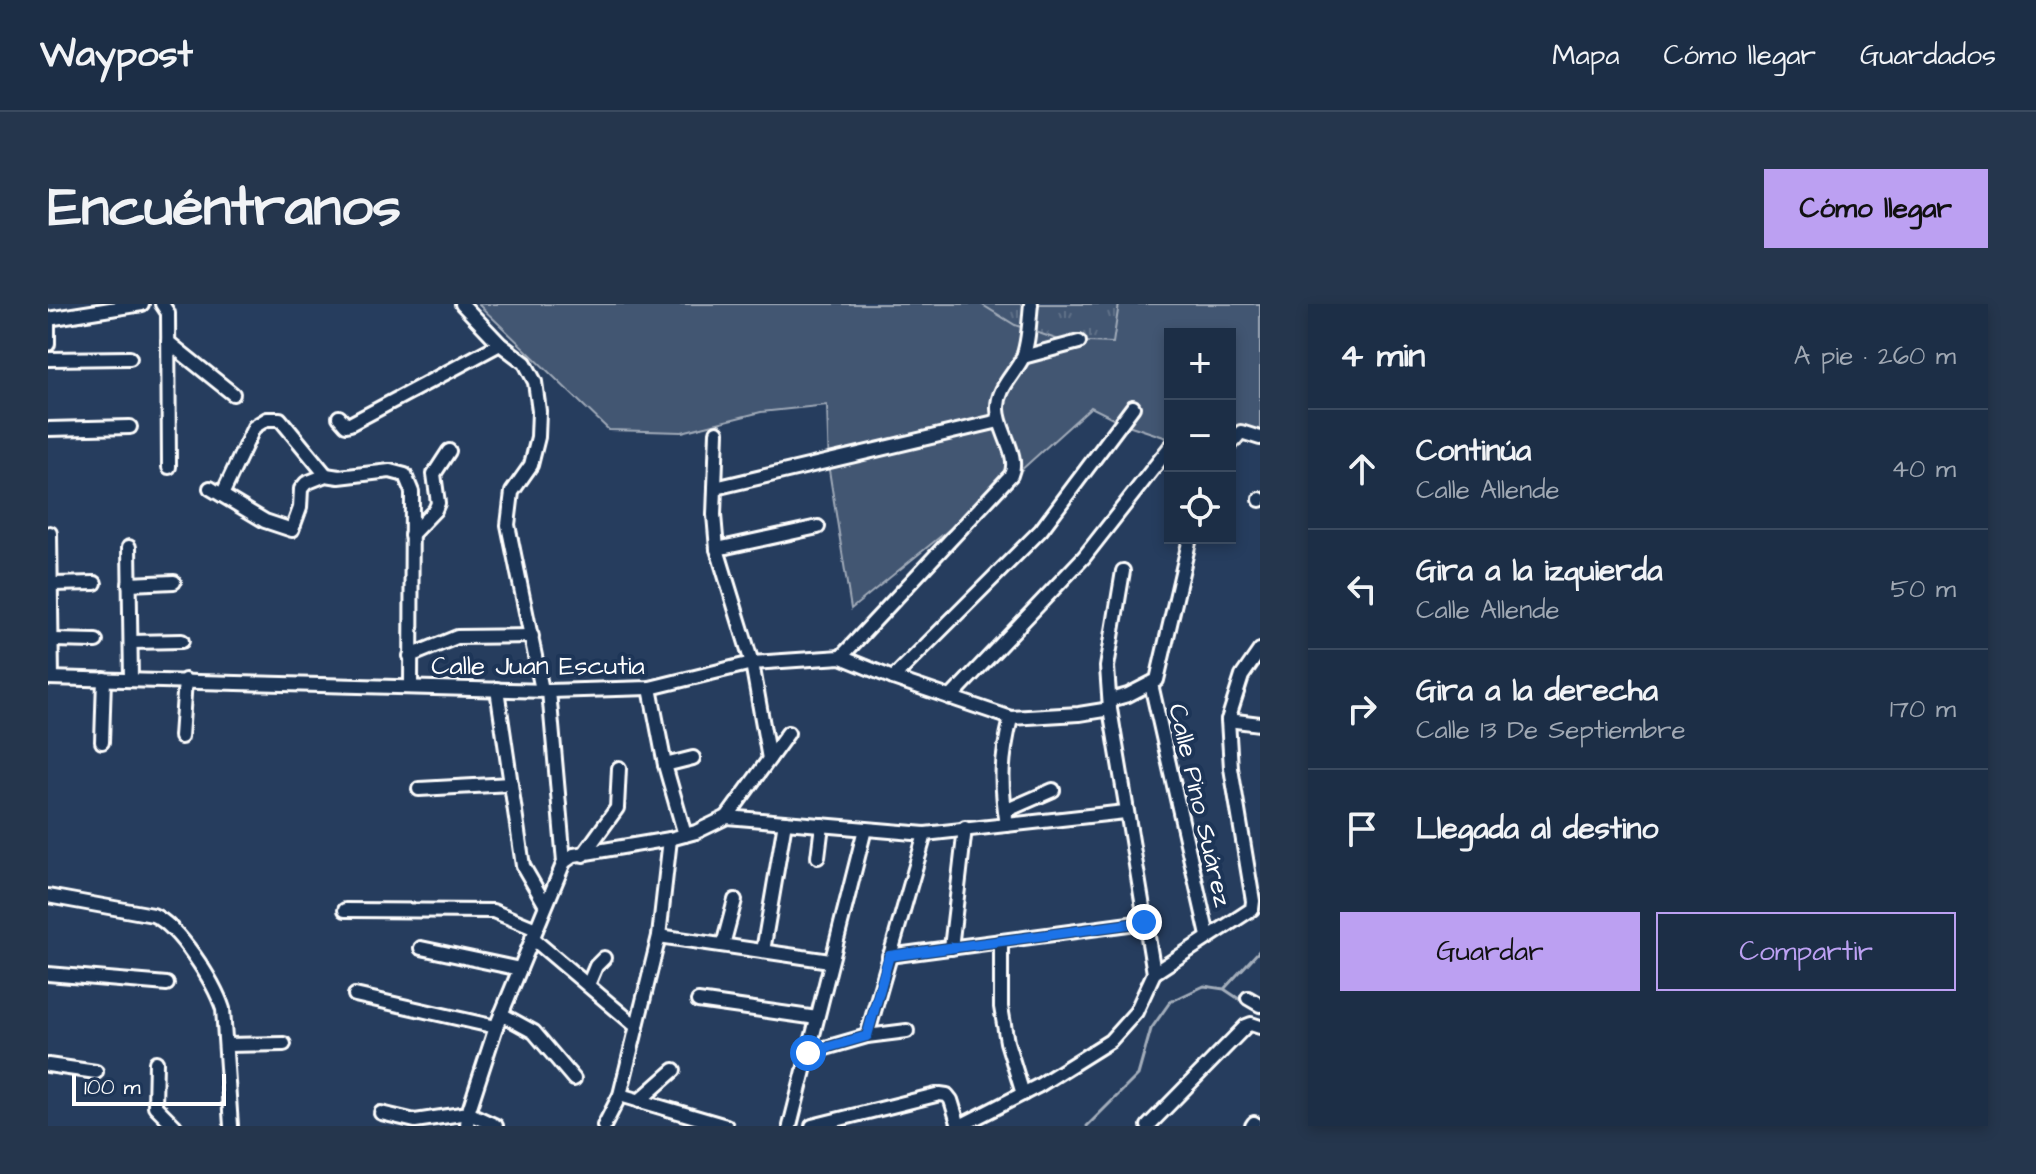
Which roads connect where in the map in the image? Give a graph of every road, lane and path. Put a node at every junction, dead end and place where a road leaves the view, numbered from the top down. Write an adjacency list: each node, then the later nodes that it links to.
1 (142, 304): 5 (street)
2 (462, 304): 9 (street)
3 (1031, 304): 10 (street)
4 (164, 305): 6 (street)
5 (48, 319): 8 (street)
6 (168, 342): 13 (street); 24 (street)
7 (1079, 342): 10 (street)
8 (48, 344)
9 (500, 344): 15 (street); 40 (street)
10 (1023, 357): 16 (street)
11 (130, 358): 12 (street)
12 (48, 359)
13 (233, 394)
14 (1133, 407): 50 (street)
15 (339, 417)
16 (999, 421): 27 (street); 47 (street)
17 (130, 427): 18 (street)
18 (48, 429)
19 (717, 432): 27 (street)
20 (1236, 438): 21 (street)
21 (1260, 438)
22 (449, 451): 31 (street)
23 (1164, 455): 59 (street)
24 (169, 467)
25 (326, 475): 28 (street); 28 (street); 31 (street)
26 (210, 488): 28 (street)
27 (715, 488): 34 (street)
28 (222, 495)
29 (818, 527): 34 (street)
30 (50, 533): 38 (street)
31 (411, 535): 46 (street)
32 (1189, 544): 54 (street, Calle Pino Suárez)
33 (129, 547): 39 (street)
34 (717, 549): 48 (street)
35 (1123, 571): 60 (street)
36 (174, 582): 39 (street)
37 (95, 583): 38 (street)
38 (53, 584): 41 (street)
39 (129, 584): 44 (street)
40 (532, 636): 46 (street); 58 (street)
41 (53, 640): 42 (street); 49 (street)
42 (96, 641)
43 (182, 641): 44 (street)
44 (131, 642): 52 (street)
45 (1260, 650): 62 (street)
46 (410, 656): 55 (street)
47 (841, 657): 48 (street, Calle Juan Escutia); 50 (street, Calle Juan Escutia)
48 (752, 663): 56 (street, Calle Juan Escutia); 68 (street)
49 (50, 678): 51 (street, Calle Juan Escutia)
50 (893, 678): 59 (street, Calle Juan Escutia)
51 (104, 679): 52 (street, Calle Juan Escutia); 66 (street)
52 (131, 679): 53 (street, Calle Juan Escutia)
53 (185, 680): 55 (street, Calle Juan Escutia); 65 (street)
54 (1151, 684): 60 (street, Calle Pino Suárez); 94 (street, Calle Pino Suárez)
55 (411, 687): 57 (street, Calle Juan Escutia)
56 (650, 688): 58 (street, Calle Juan Escutia); 69 (street)
57 (497, 689): 58 (street, Calle Juan Escutia); 71 (street)
58 (546, 691): 85 (street)
59 (950, 698): 61 (street, Calle Juan Escutia)
60 (1110, 704): 61 (street, Calle Juan Escutia); 75 (street)
61 (1011, 718): 74 (street)
62 (1228, 720): 63 (street); 94 (street)
63 (1260, 724)
64 (788, 733): 68 (street)
65 (181, 737)
66 (102, 742)
67 (693, 758): 69 (street)
68 (769, 759): 76 (street)
69 (665, 765): 83 (street)
70 (619, 768): 85 (street)
71 (511, 784): 72 (street); 89 (street)
72 (419, 789)
73 (1053, 790): 74 (street)
74 (1005, 811): 79 (street)
75 (1125, 812): 79 (street); 91 (street)
76 (727, 817): 77 (street); 83 (street)
77 (785, 822): 78 (street); 99 (street)
78 (822, 825): 81 (street); 86 (street)
79 (1007, 825): 80 (street)
80 (965, 828): 82 (street); 98 (street)
81 (865, 829): 82 (street); 102 (street)
82 (925, 834): 100 (street)
83 (685, 835): 84 (street)
84 (670, 839): 85 (street); 93 (street)
85 (573, 857): 89 (street)
86 (818, 857)
87 (48, 896): 120 (street)
88 (735, 900): 96 (street)
89 (545, 904): 92 (street)
90 (345, 910): 92 (street)
91 (1144, 922): 95 (street); 104 (street)
92 (534, 933): 103 (street); 107 (street)
93 (659, 936): 96 (street); 116 (street)
94 (1208, 936): 104 (street)
95 (1001, 941): 98 (street); 127 (street)
96 (723, 945): 99 (street)
97 (421, 948): 103 (street)
98 (951, 948): 100 (street)
99 (763, 951): 102 (street)
100 (889, 956): 118 (street)
101 (604, 958): 107 (street)
102 (830, 961): 113 (street)
103 (520, 969): 112 (street)
104 (1154, 973): 127 (street)
105 (48, 974): 106 (street)
106 (167, 984)
107 (588, 985): 116 (street)
108 (355, 995): 115 (street)
109 (1248, 998): 111 (street)
110 (698, 1001): 113 (street)
111 (1260, 1005)
112 (501, 1014): 115 (street); 126 (street)
113 (817, 1018): 121 (street)
114 (1255, 1026): 140 (street)
115 (496, 1027): 131 (street)
116 (637, 1027): 128 (street)
117 (907, 1031): 118 (street)
118 (867, 1036): 121 (street)
119 (284, 1044): 120 (street)
120 (226, 1045): 133 (street)
121 (808, 1053): 137 (street)
122 (156, 1062): 132 (street)
123 (48, 1065): 125 (street)
124 (674, 1070): 129 (street)
125 (96, 1072)
126 (574, 1079)
127 (1023, 1094): 139 (street)
128 (620, 1095): 129 (street); 135 (street)
129 (639, 1101): 136 (street)
130 (381, 1113): 131 (street)
131 (468, 1120): 134 (street)
132 (175, 1126)
133 (231, 1126)
134 (496, 1126)
135 (604, 1126)
136 (726, 1126)
137 (790, 1126)
138 (812, 1126): 139 (street)
139 (959, 1126)
140 (1148, 1126)

